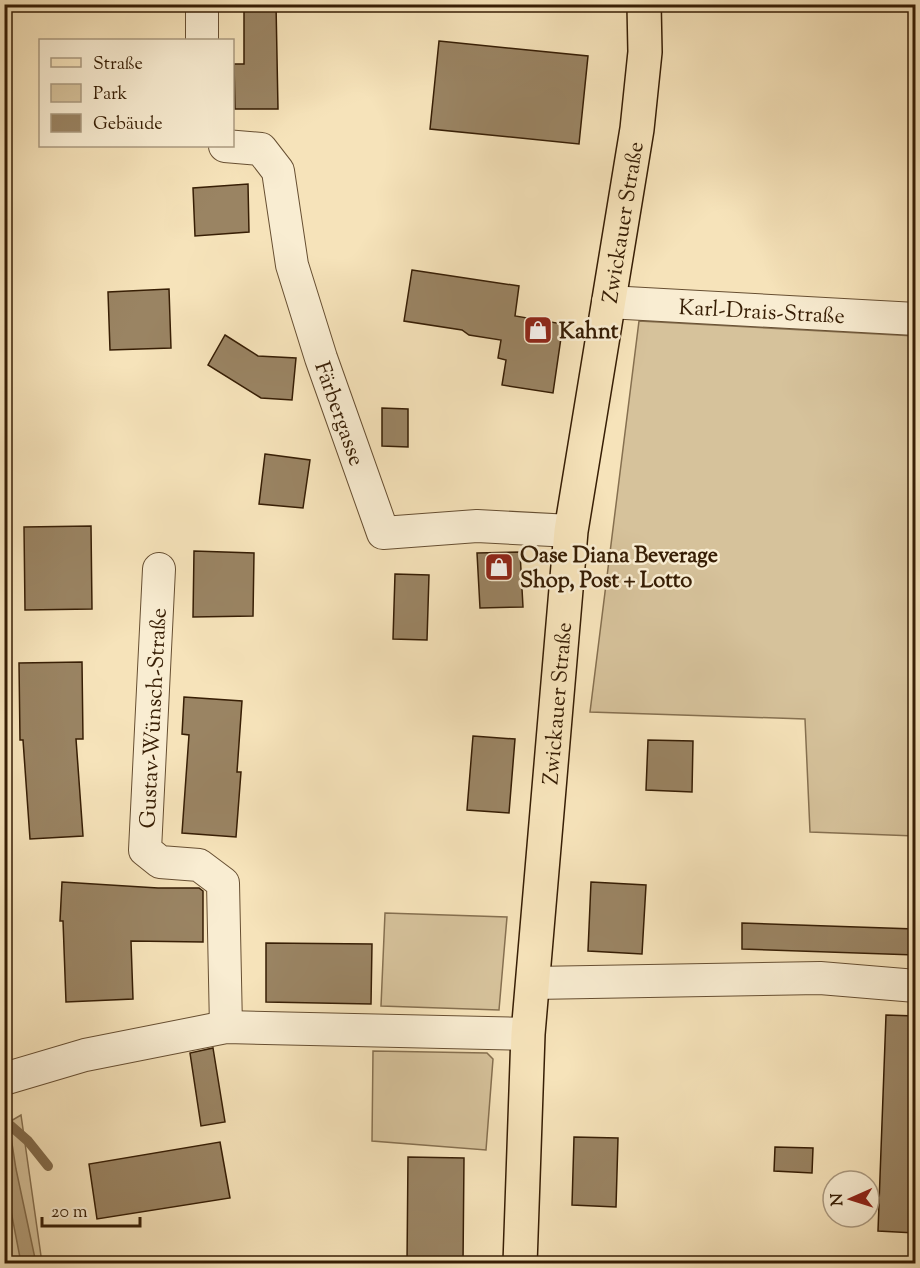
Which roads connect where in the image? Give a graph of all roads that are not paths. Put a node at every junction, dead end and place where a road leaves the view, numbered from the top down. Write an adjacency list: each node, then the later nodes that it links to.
1 (202, 4): 3 (street)
2 (644, 4): 5 (main road, Zwickauer Straße)
3 (202, 39)
4 (234, 147): 7 (street, Färbergasse)
5 (608, 302): 6 (street, Karl-Drais-Straße); 7 (main road, Zwickauer Straße)
6 (915, 319)
7 (571, 531): 9 (main road, Zwickauer Straße)
8 (159, 569): 11 (street, Gustav-Wünsch-Straße)
9 (532, 983): 10 (street); 12 (main road, Zwickauer Straße)
10 (915, 986)
11 (226, 1027): 12 (street); 13 (street)
12 (528, 1034): 14 (main road, Zwickauer Straße)
13 (19, 1074)
14 (520, 1263)

